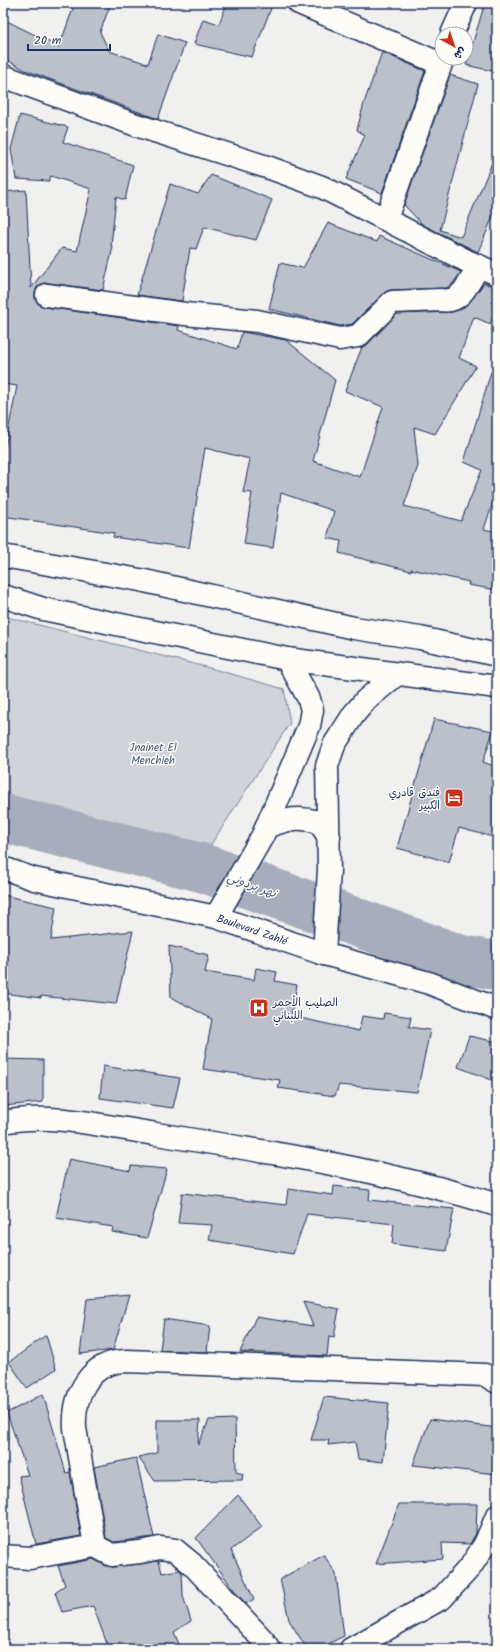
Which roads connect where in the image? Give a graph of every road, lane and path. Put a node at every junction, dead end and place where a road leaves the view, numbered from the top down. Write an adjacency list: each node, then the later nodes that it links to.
1 (299, 3): 4 (street)
2 (466, 3): 3 (street)
3 (456, 26)
4 (434, 58)
5 (440, 66): 7 (street)
6 (3, 76): 7 (street)
7 (386, 219): 8 (street)
8 (488, 270): 9 (street)
9 (47, 295)
10 (3, 556): 12 (street)
11 (3, 596): 13 (street)
12 (497, 655)
13 (287, 659): 14 (street); 16 (street)
14 (397, 674): 15 (street); 17 (street)
15 (497, 687)
16 (264, 831): 17 (street); 19 (street)
17 (329, 841): 20 (street)
18 (3, 868): 19 (street, Boulevard Zahlé)
19 (220, 909): 20 (street, Boulevard Zahlé)
20 (324, 954): 21 (street, Boulevard Zahlé)
21 (497, 1009)
22 (3, 1122): 23 (street)
23 (497, 1206)
24 (497, 1382): 26 (street)
25 (497, 1516): 29 (street)
26 (95, 1546): 27 (street); 28 (street)
27 (3, 1556)
28 (269, 1649)
29 (351, 1649)

